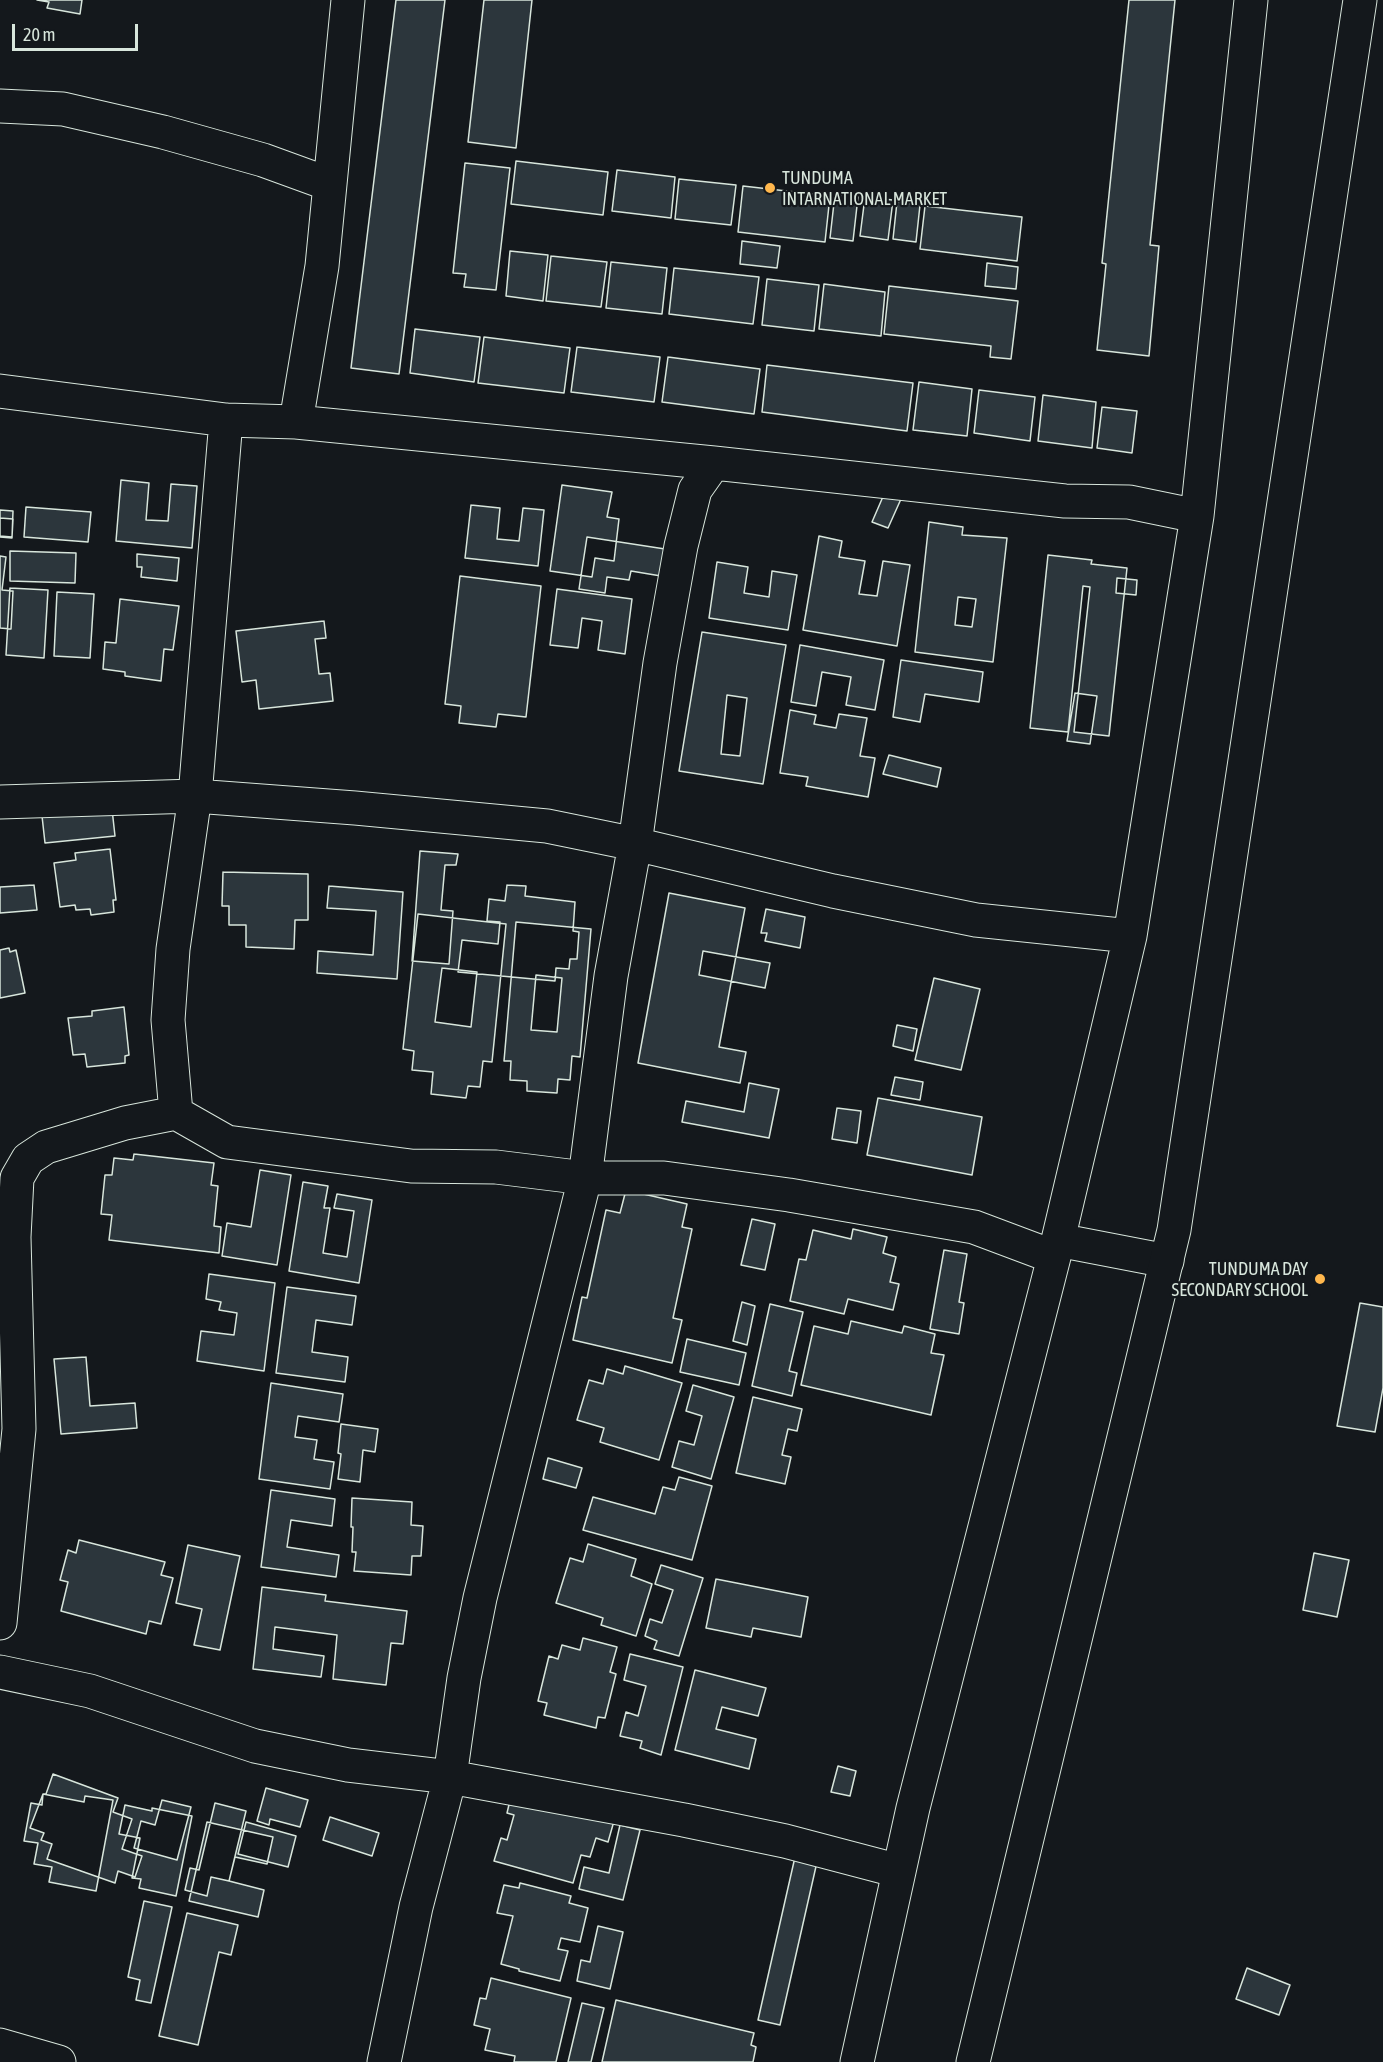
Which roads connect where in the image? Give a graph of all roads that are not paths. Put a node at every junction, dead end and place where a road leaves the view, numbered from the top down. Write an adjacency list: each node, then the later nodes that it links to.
1 (348, 0): 5 (main road)
2 (1251, 0): 10 (main road)
3 (1360, 0): 18 (main road)
4 (0, 106): 5 (main road)
5 (329, 184): 8 (main road)
6 (0, 391): 7 (main road)
7 (226, 420): 8 (main road); 11 (main road)
8 (296, 422): 9 (main road)
9 (714, 462): 10 (main road); 13 (main road)
10 (1197, 516): 14 (main road)
11 (195, 796): 12 (main road); 13 (main road); 15 (main road)
12 (0, 802)
13 (635, 844): 14 (main road); 16 (main road)
14 (1130, 936): 17 (main road)
15 (176, 1113): 16 (main road); 19 (main road)
16 (585, 1178): 17 (main road); 21 (main road)
17 (1056, 1248): 18 (main road); 22 (main road)
18 (1167, 1261): 27 (main road)
19 (0, 1623)
20 (0, 1672): 21 (main road)
21 (450, 1777): 22 (main road); 25 (main road)
22 (899, 1870): 26 (main road)
23 (3, 2052): 24 (main road)
24 (59, 2062)
25 (384, 2062)
26 (856, 2062)
27 (973, 2062)

